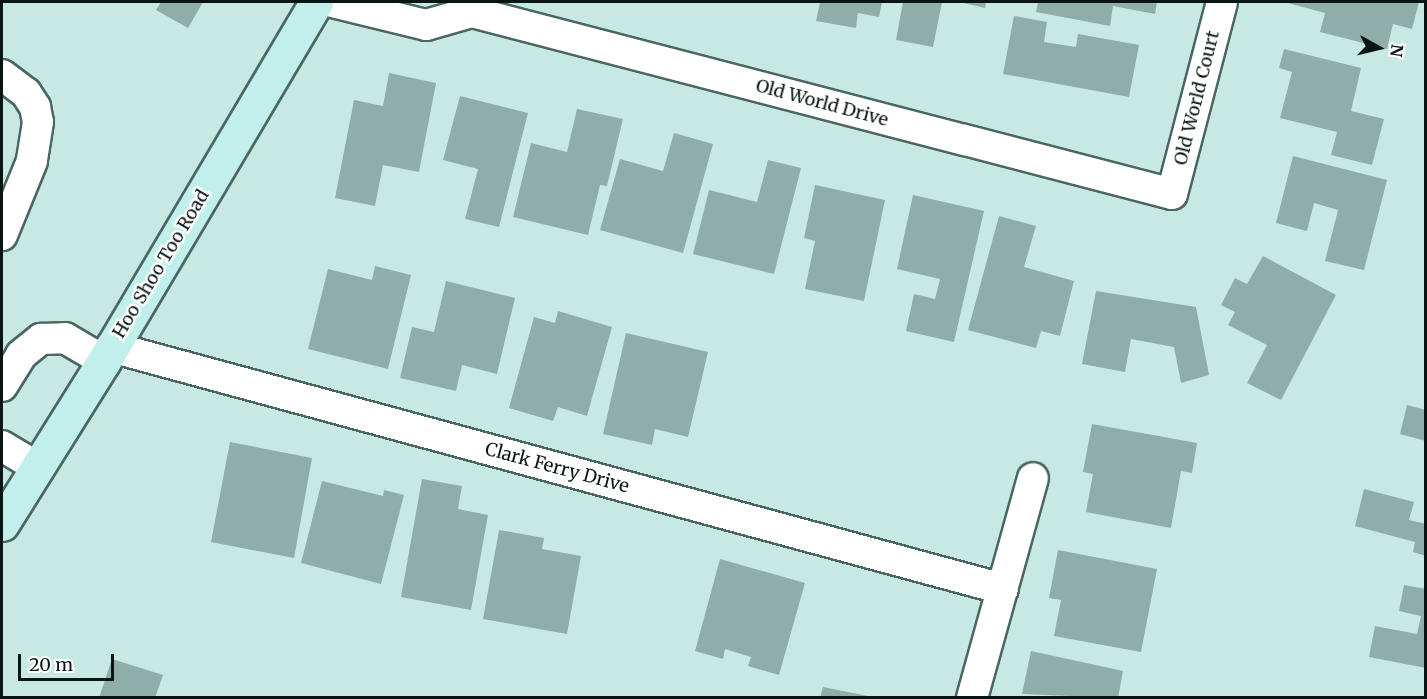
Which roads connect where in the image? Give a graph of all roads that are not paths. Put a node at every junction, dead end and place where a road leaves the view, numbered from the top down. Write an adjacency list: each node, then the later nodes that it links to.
1 (316, 2): 8 (street, Hoo Shoo Too Road)
2 (332, 2): 4 (street, Old World Drive)
3 (1222, 2): 6 (street, Old World Court)
4 (467, 7): 6 (street, Old World Drive)
5 (2, 75): 7 (street)
6 (1172, 194)
7 (2, 235)
8 (108, 354): 9 (street, Clark Ferry Drive); 11 (street, Hoo Shoo Too Road); 14 (street, Clark Ferry Drive)
9 (2, 386)
10 (2, 446): 11 (street)
11 (37, 467): 13 (street, Hoo Shoo Too Road)
12 (1033, 478): 14 (street)
13 (2, 525)
14 (1003, 589): 15 (street)
15 (972, 698)

